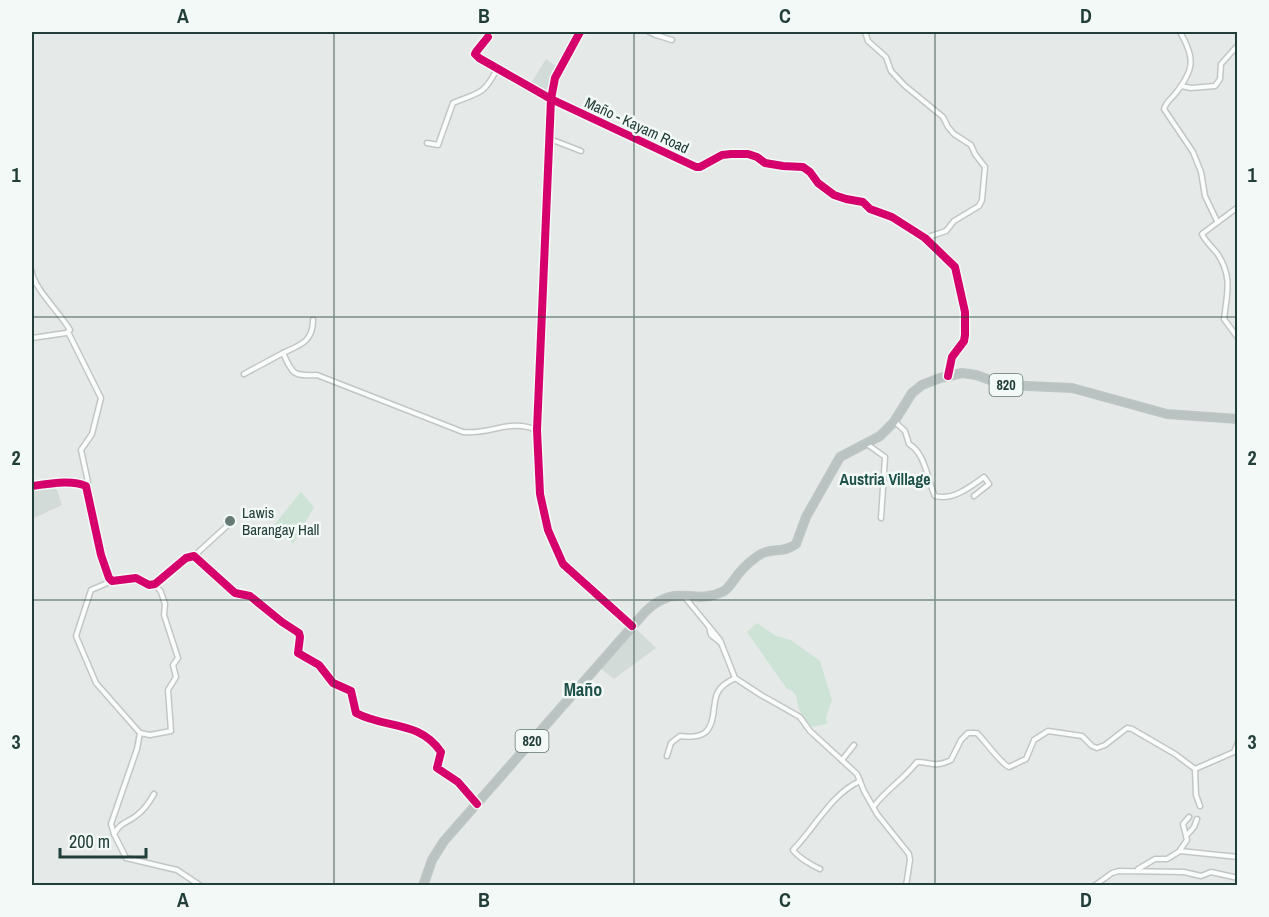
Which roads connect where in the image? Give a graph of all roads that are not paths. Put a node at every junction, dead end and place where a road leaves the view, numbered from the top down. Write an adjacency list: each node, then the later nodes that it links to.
1 (580, 32): 11 (street)
2 (649, 32): 5 (street)
3 (865, 32): 17 (street)
4 (1180, 32): 10 (street)
5 (657, 33): 7 (street)
6 (488, 37): 9 (street, Maño - Kayam Road)
7 (672, 40)
8 (1238, 45): 10 (street)
9 (497, 69): 11 (street, Maño - Kayam Road); 13 (street)
10 (1181, 86): 16 (street)
11 (551, 99): 12 (street); 17 (street, Maño - Kayam Road)
12 (550, 139): 14 (street); 28 (street)
13 (427, 143)
14 (581, 151)
15 (1238, 207): 16 (street)
16 (1217, 220): 22 (street)
17 (925, 238): 25 (street, Maño - Kayam Road)
18 (32, 272): 20 (street)
19 (313, 320): 23 (street)
20 (68, 332): 21 (street); 30 (street)
21 (32, 338)
22 (1238, 338)
23 (283, 354): 24 (street); 28 (street)
24 (244, 374)
25 (948, 376): 26 (highway, 820); 27 (highway, 820)
26 (1238, 418)
27 (894, 422): 29 (highway, 820); 32 (street)
28 (537, 430): 39 (street)
29 (866, 443): 33 (street); 38 (highway, 820)
30 (83, 484): 31 (street); 36 (street)
31 (32, 486)
32 (974, 496)
33 (881, 518)
34 (228, 525): 35 (street)
35 (194, 556): 37 (street); 49 (street)
36 (112, 581): 37 (street); 41 (street)
37 (155, 584): 41 (street)
38 (683, 595): 39 (highway, 820); 40 (street)
39 (632, 626): 49 (highway, 820)
40 (735, 678): 44 (street); 45 (street)
41 (140, 734): 54 (street)
42 (1238, 742): 46 (street)
43 (854, 746): 45 (street)
44 (668, 756)
45 (842, 760): 47 (street)
46 (1195, 769): 50 (street); 51 (street)
47 (860, 782): 50 (street); 58 (street)
48 (154, 794): 54 (street)
49 (477, 804): 62 (highway, 820)
50 (874, 806): 63 (street)
51 (1200, 806)
52 (1189, 817): 55 (street)
53 (1197, 819): 55 (street)
54 (114, 834): 61 (street)
55 (1187, 835): 56 (street)
56 (1180, 851): 57 (street); 59 (street)
57 (1238, 857)
58 (820, 869)
59 (1137, 870): 60 (street); 64 (street)
60 (1238, 878)
61 (201, 885)
62 (423, 885)
63 (906, 885)
64 (1094, 885)

